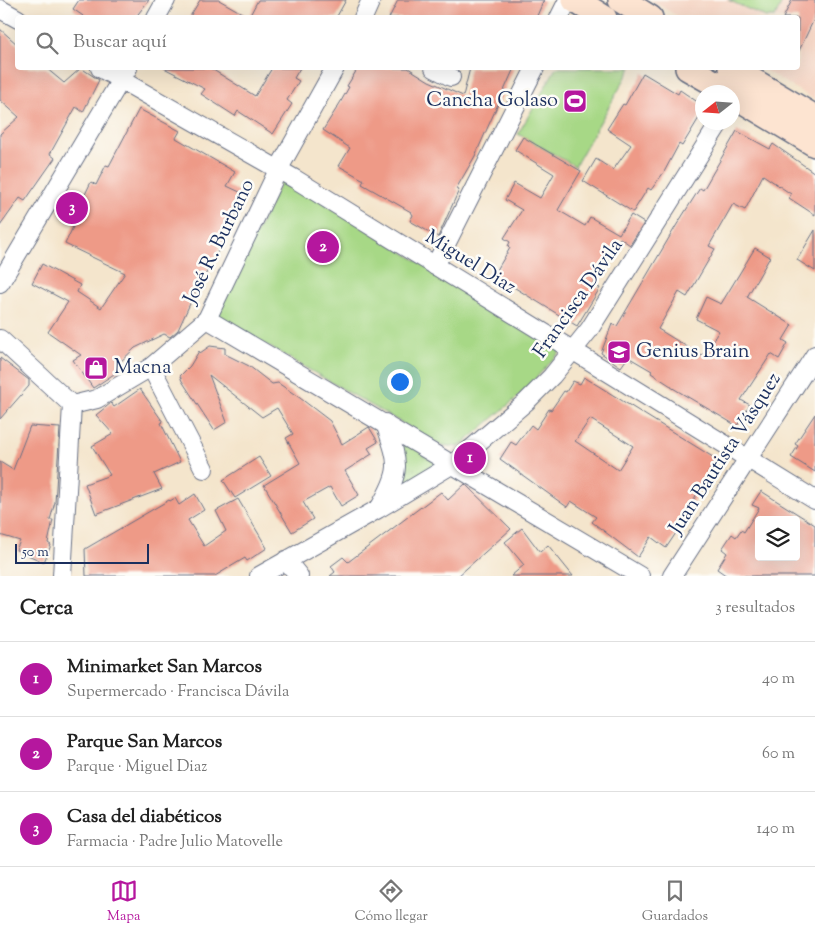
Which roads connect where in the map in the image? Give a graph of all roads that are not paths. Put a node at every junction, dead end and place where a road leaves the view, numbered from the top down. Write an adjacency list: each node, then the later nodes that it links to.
1 (166, 0): 7 (street)
2 (371, 0): 8 (street)
3 (568, 0): 9 (street)
4 (575, 0): 10 (main road)
5 (621, 0): 11 (main road)
6 (0, 9): 12 (street)
7 (158, 15)
8 (364, 15)
9 (560, 15)
10 (599, 15)
11 (645, 15)
12 (15, 17)
13 (108, 70): 18 (street, Miguel Diaz)
14 (335, 70): 26 (street, José R. Burbano)
15 (438, 70): 19 (street)
16 (533, 70): 27 (street)
17 (693, 70): 20 (main road)
18 (125, 74): 26 (street, Miguel Diaz); 28 (street)
19 (451, 77)
20 (728, 85)
21 (740, 90): 23 (main road)
22 (740, 92): 25 (main road)
23 (815, 118)
24 (715, 130): 31 (street, Francisca Dávila)
25 (815, 144)
26 (278, 170): 27 (street, Miguel Diaz); 29 (street, José R. Burbano)
27 (435, 266): 31 (street, Miguel Diaz)
28 (0, 283)
29 (207, 319): 33 (street, José R. Burbano); 35 (street)
30 (0, 339): 34 (street)
31 (573, 351): 36 (street, Miguel Diaz); 37 (street, Francisca Dávila)
32 (815, 355): 36 (street, Juan Bautista Vásquez)
33 (151, 367): 34 (street, José R. Burbano); 38 (street)
34 (72, 405): 42 (street)
35 (386, 423): 37 (street); 40 (street)
36 (749, 458): 39 (street, Miguel Diaz); 46 (street, Juan Bautista Vásquez)
37 (453, 464): 40 (street, Francisca Dávila); 45 (street)
38 (204, 470)
39 (815, 500)
40 (378, 509): 41 (street, Francisca Dávila)
41 (286, 560): 43 (street, Francisca Dávila); 44 (street)
42 (62, 576)
43 (258, 576)
44 (299, 576)
45 (640, 576)
46 (672, 576)

